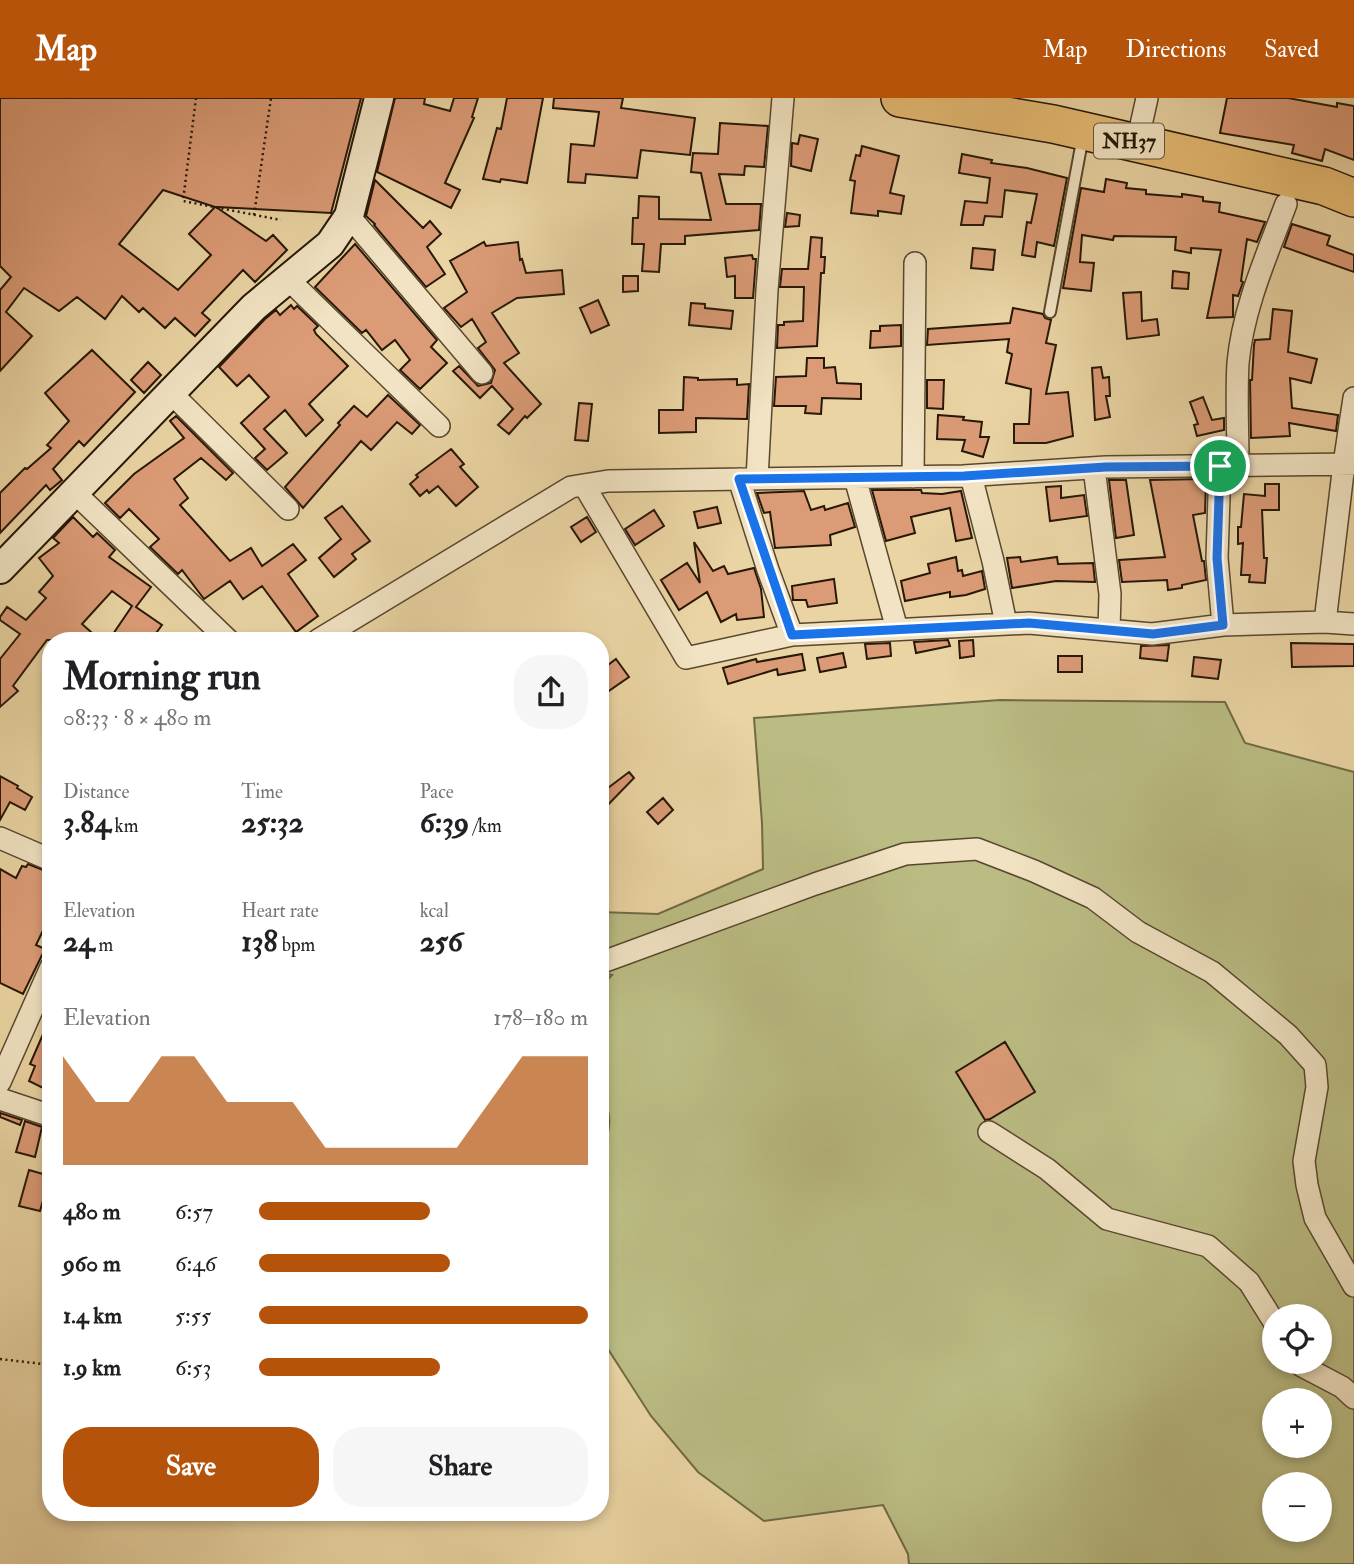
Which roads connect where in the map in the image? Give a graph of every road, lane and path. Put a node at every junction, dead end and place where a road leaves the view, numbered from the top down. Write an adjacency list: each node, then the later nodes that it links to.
1 (196, 98): 11 (path)
2 (271, 98): 11 (path)
3 (379, 98): 12 (street)
4 (783, 98): 27 (street)
5 (1147, 98): 8 (street)
6 (915, 99): 7 (highway, NH37)
7 (1084, 131): 8 (highway, NH37); 16 (lane)
8 (1137, 143): 9 (highway, NH37)
9 (1354, 198)
10 (1286, 204): 22 (street)
11 (254, 215): 13 (path)
12 (349, 216): 15 (street); 17 (street)
13 (281, 220)
14 (915, 263): 25 (street)
15 (288, 279): 18 (street); 20 (street)
16 (1050, 312)
17 (482, 373)
18 (171, 393): 29 (street); 30 (street)
19 (1354, 398): 21 (street)
20 (439, 426)
21 (1349, 464): 22 (street); 32 (street)
22 (1229, 465): 23 (street); 35 (street)
23 (1094, 468): 24 (street); 37 (street)
24 (971, 475): 25 (street); 33 (street)
25 (913, 477): 26 (street)
26 (855, 478): 27 (street); 36 (street)
27 (748, 479): 28 (street); 40 (street)
28 (584, 485): 39 (street); 40 (street)
29 (74, 492): 31 (street); 38 (street)
30 (288, 509)
31 (0, 569)
32 (1325, 622): 34 (street); 35 (street)
33 (1006, 624): 36 (street); 37 (street)
34 (1354, 624)
35 (1223, 625): 37 (street)
36 (897, 629): 40 (street)
37 (1110, 630)
38 (220, 632)
39 (331, 632)
40 (792, 635)
41 (0, 838): 42 (street)
42 (42, 856)
43 (609, 960): 49 (street)
44 (42, 987): 45 (street)
45 (0, 1082)
46 (0, 1098): 47 (street)
47 (42, 1113)
48 (989, 1132): 50 (street)
49 (1354, 1286)
50 (1263, 1304)
51 (0, 1359): 52 (path)
52 (42, 1364)
53 (1320, 1374): 54 (street)
54 (1350, 1387)

